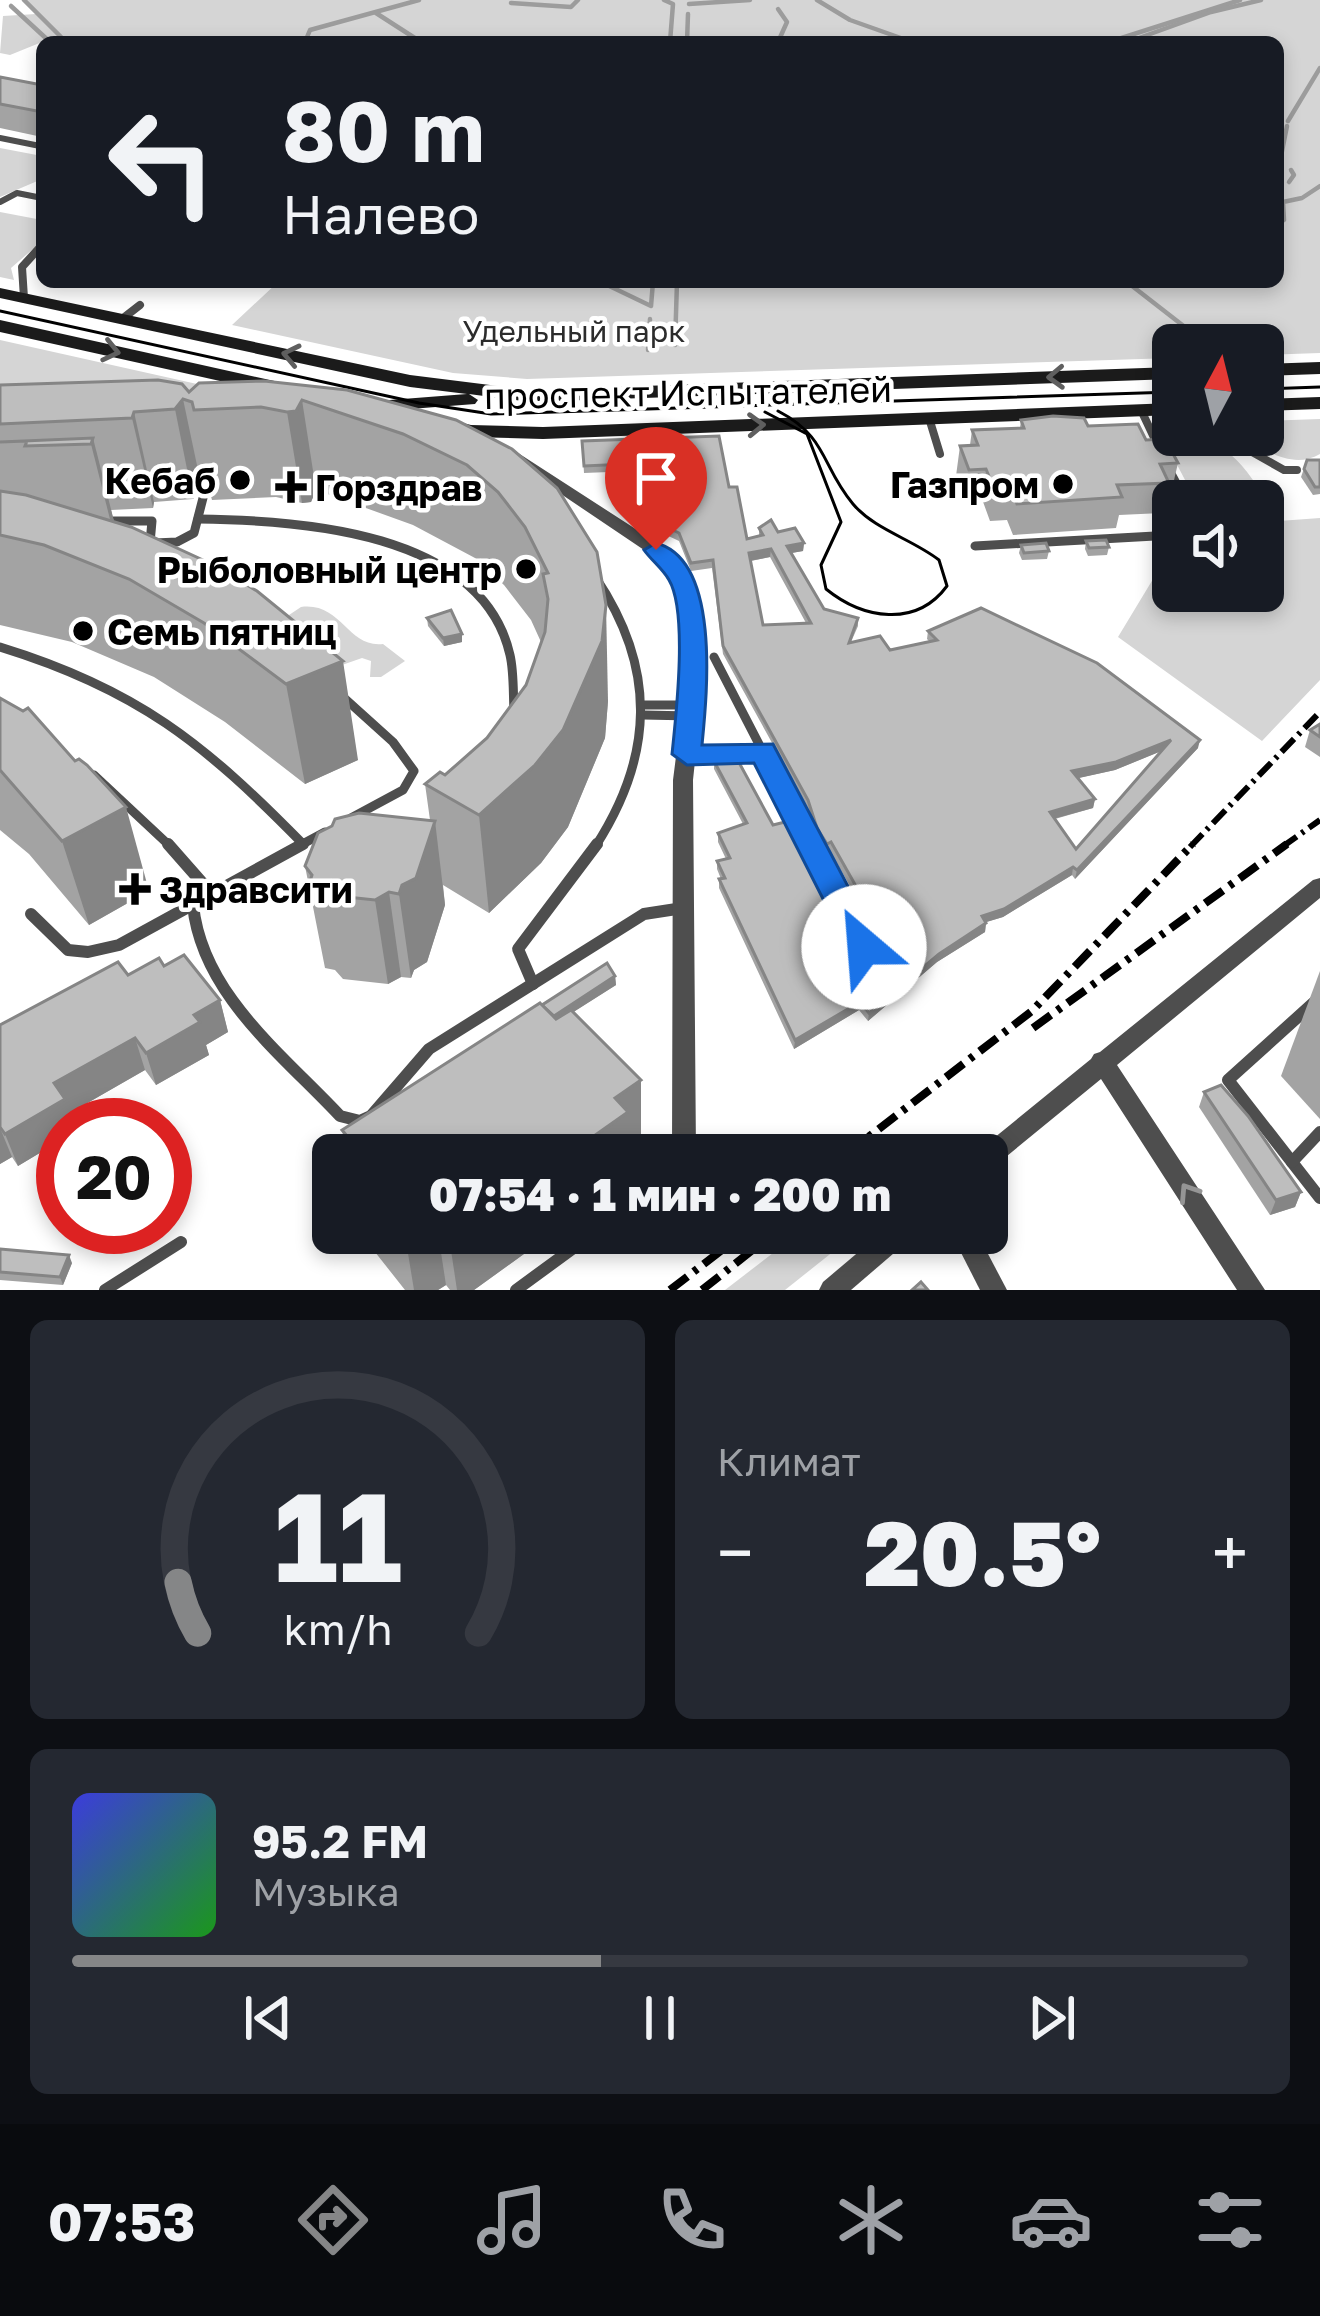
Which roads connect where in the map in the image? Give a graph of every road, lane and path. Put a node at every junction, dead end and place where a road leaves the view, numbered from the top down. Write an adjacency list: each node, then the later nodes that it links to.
1 (0, 138): 2 (lane)
2 (36, 145)
3 (36, 197): 4 (lane)
4 (0, 202)
5 (36, 249): 7 (lane)
6 (0, 293): 7 (main road, проспект Испытателей)
7 (24, 298): 9 (main road, проспект Испытателей)
8 (140, 305): 9 (lane)
9 (122, 320): 13 (main road, проспект Испытателей, one-way to 9)
10 (0, 326): 15 (main road, one-way to 15)
11 (1320, 368): 12 (main road)
12 (1284, 369)
13 (362, 370): 17 (main road, проспект Испытателей); 20 (main road)
14 (1152, 374): 17 (main road, проспект Испытателей, one-way to 17)
15 (223, 376): 16 (main road); 18 (main road)
16 (309, 394)
17 (530, 396): 20 (main road)
18 (224, 402)
19 (1320, 403): 21 (main road)
20 (351, 404): 25 (main road, проспект Испытателей)
21 (1284, 404)
22 (1141, 410): 23 (main road, проспект Испытателей); 24 (main road, проспект Испытателей); 30 (lane)
23 (1152, 410)
24 (928, 418): 25 (main road, проспект Испытателей, one-way to 24); 27 (lane)
25 (471, 431): 26 (main road); 41 (street)
26 (427, 432)
27 (940, 454)
28 (1259, 456): 29 (lane)
29 (1297, 470)
30 (1176, 480)
31 (202, 498): 32 (lane)
32 (198, 519): 33 (lane); 42 (lane)
33 (103, 521)
34 (1152, 536): 35 (lane)
35 (975, 545)
36 (585, 564): 40 (lane)
37 (0, 647): 48 (lane)
38 (714, 657): 43 (lane)
39 (335, 690): 46 (lane)
40 (643, 710): 41 (lane); 54 (lane)
41 (693, 711): 44 (street)
42 (513, 717)
43 (763, 752): 44 (lane); 55 (lane)
44 (687, 754): 52 (street)
45 (85, 769): 50 (lane)
46 (345, 822): 47 (lane); 48 (lane)
47 (361, 838)
48 (303, 844): 50 (lane)
49 (1320, 886): 57 (street)
50 (212, 894): 51 (lane)
51 (193, 904): 53 (lane); 54 (lane)
52 (683, 908): 54 (lane); 59 (street)
53 (31, 914)
54 (533, 984)
55 (884, 987)
56 (1320, 997): 61 (lane)
57 (1102, 1061): 60 (street); 71 (street, one-way to 57)
58 (1320, 1132): 61 (lane)
59 (684, 1134)
60 (1008, 1139)
61 (1292, 1162): 62 (lane)
62 (1320, 1198)
63 (162, 1254): 67 (lane)
64 (566, 1254): 68 (lane)
65 (874, 1254): 69 (street)
66 (975, 1254): 70 (street)
67 (105, 1290)
68 (517, 1290)
69 (832, 1290)
70 (994, 1290)
71 (1252, 1290)

